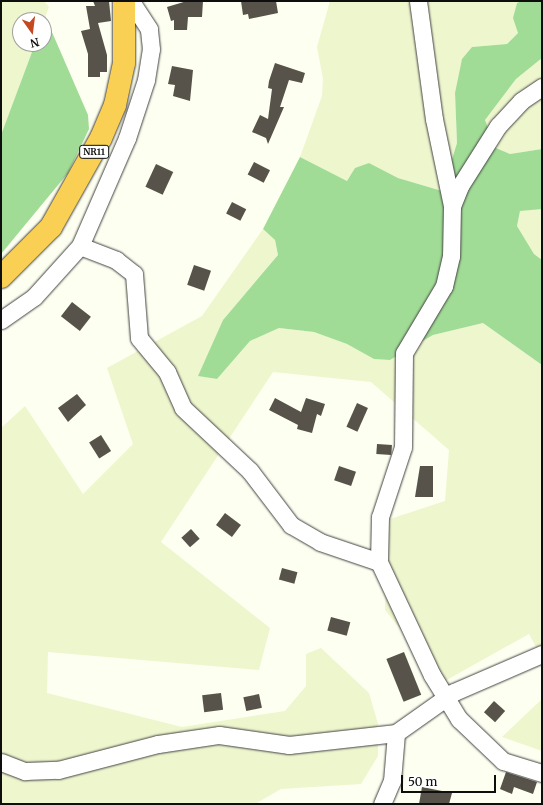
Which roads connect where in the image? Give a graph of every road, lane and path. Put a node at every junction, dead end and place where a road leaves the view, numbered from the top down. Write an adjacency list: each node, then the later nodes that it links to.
1 (124, 1): 7 (highway, NR11)
2 (131, 1): 6 (street)
3 (418, 1): 5 (street)
4 (542, 86): 5 (street)
5 (452, 206): 9 (street)
6 (80, 246): 8 (street); 9 (street)
7 (1, 277)
8 (1, 320)
9 (379, 562): 11 (street)
10 (542, 654): 11 (street)
11 (445, 697): 12 (street); 14 (street)
12 (396, 733): 13 (street); 15 (street)
13 (1, 762)
14 (542, 773)
15 (382, 804)

